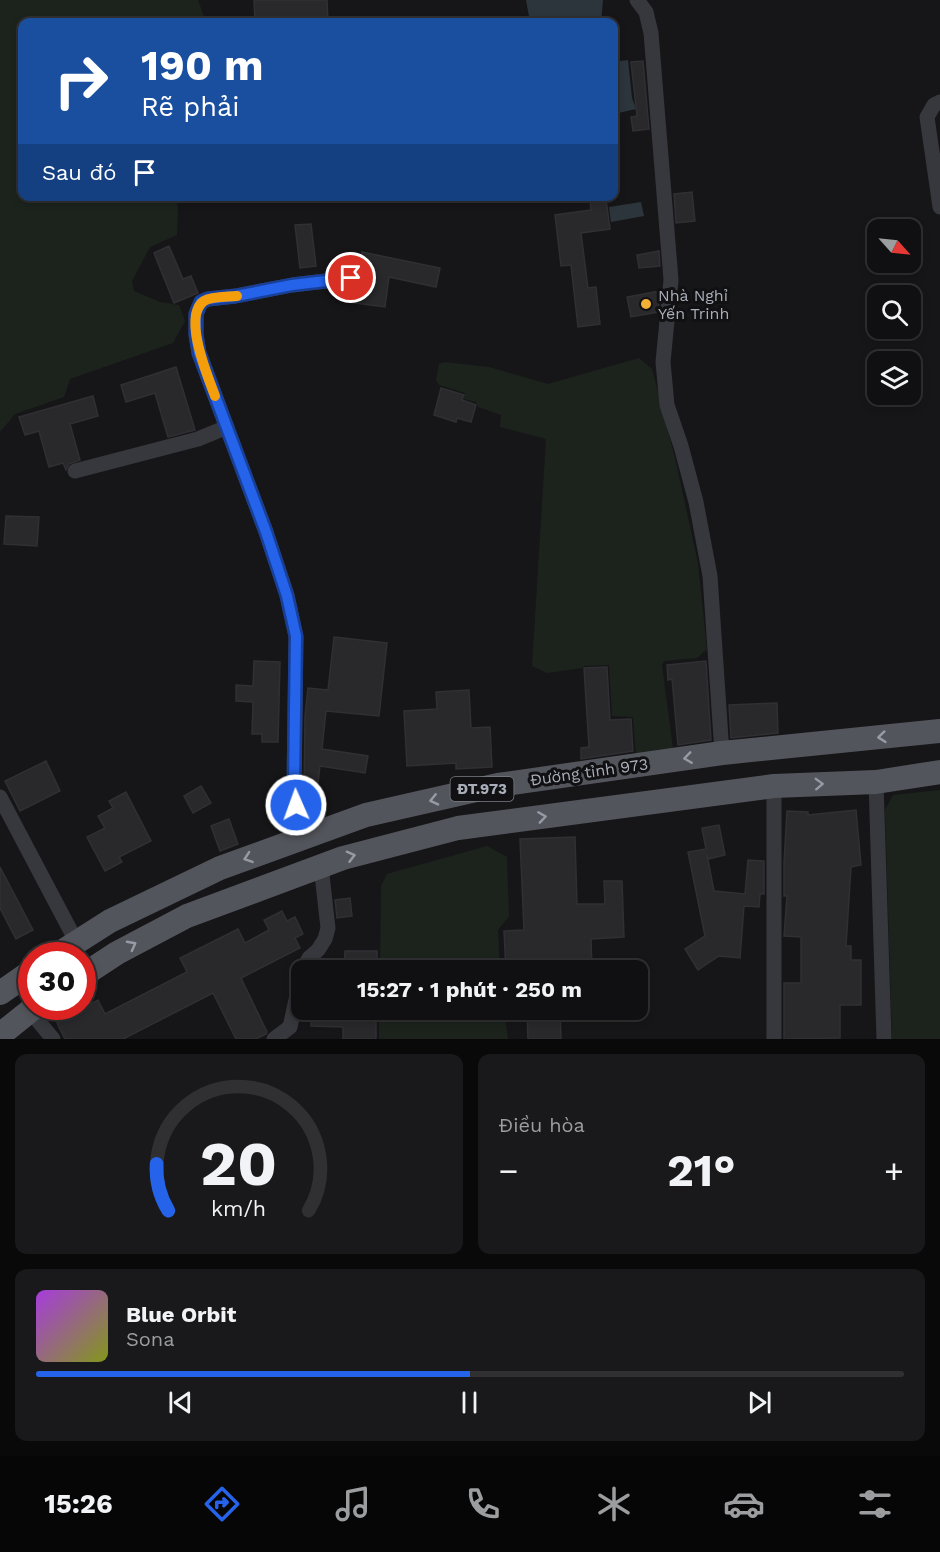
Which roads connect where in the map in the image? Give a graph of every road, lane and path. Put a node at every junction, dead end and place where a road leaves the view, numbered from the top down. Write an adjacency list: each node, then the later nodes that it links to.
1 (637, 0): 8 (street)
2 (940, 102): 3 (street)
3 (940, 207)
4 (351, 278): 5 (street)
5 (227, 428): 6 (street); 13 (street)
6 (75, 471)
7 (940, 731): 8 (main road, Đường tỉnh 973 / ĐT.973, one-way to 8)
8 (722, 753): 13 (main road, Đường tỉnh 973 / ĐT.973, one-way to 13)
9 (940, 772): 10 (main road, ĐT.973)
10 (876, 782): 11 (main road, ĐT.973, one-way to 10); 27 (street)
11 (774, 786): 14 (main road, ĐT.973, one-way to 11); 26 (street)
12 (0, 797): 15 (street)
13 (299, 841): 15 (main road, Đường tỉnh 973 / ĐT.973, one-way to 15)
14 (321, 866): 16 (street); 17 (main road, ĐT.973, one-way to 14)
15 (76, 941)
16 (308, 960)
17 (96, 967)
18 (18, 981): 19 (main road)
19 (0, 993)
20 (19, 1020): 23 (main road)
21 (40, 1020): 24 (street)
22 (292, 1020): 25 (street)
23 (0, 1035)
24 (53, 1039)
25 (274, 1039)
26 (774, 1039)
27 (884, 1039)

